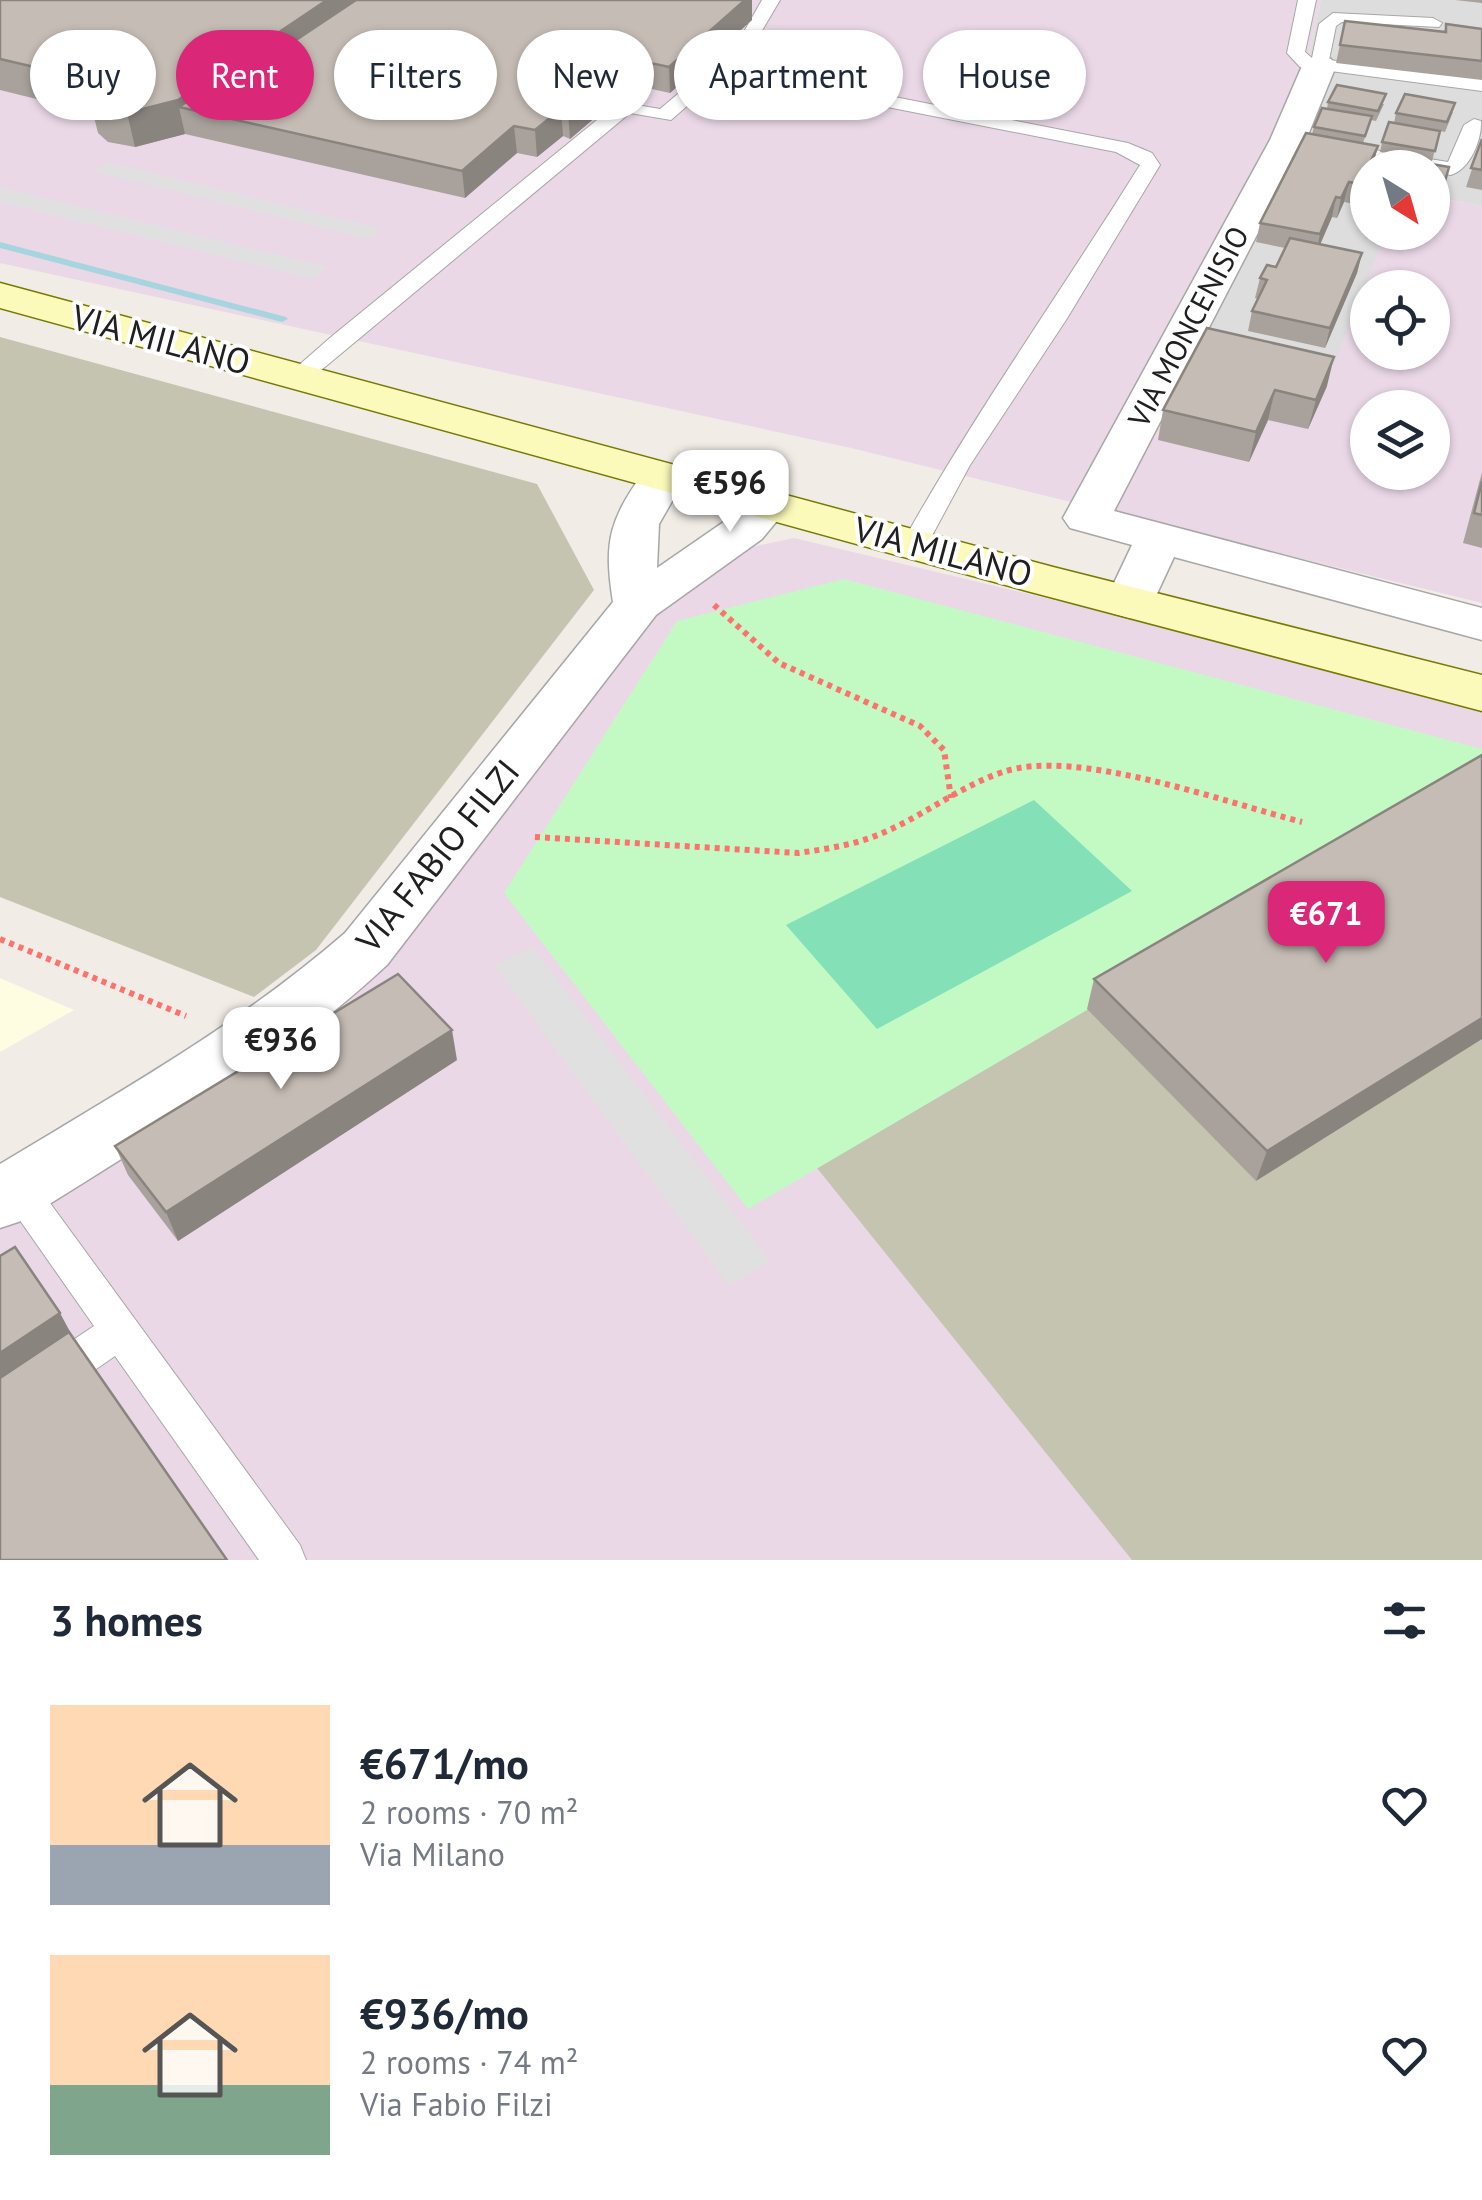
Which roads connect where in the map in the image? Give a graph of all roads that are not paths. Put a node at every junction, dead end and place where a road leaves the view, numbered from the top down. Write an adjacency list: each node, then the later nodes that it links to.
1 (772, 0): 10 (lane)
2 (1307, 0): 4 (lane)
3 (1433, 23): 4 (lane)
4 (1319, 66): 5 (lane); 8 (street, VIA MONCENISIO)
5 (1482, 85)
6 (903, 105): 14 (lane)
7 (1474, 124): 8 (lane)
8 (1288, 140): 13 (street, VIA MONCENISIO)
9 (0, 296): 10 (main road, VIA MILANO)
10 (299, 377): 11 (main road, VIA MILANO)
11 (663, 477): 12 (main road, VIA MILANO); 16 (street)
12 (767, 505): 14 (main road, VIA MILANO); 16 (street, VIA FABIO FILZI)
13 (1160, 538): 15 (street); 17 (street)
14 (914, 544): 15 (main road, VIA MILANO)
15 (1130, 602): 18 (main road, VIA MILANO)
16 (638, 604): 19 (street, VIA FABIO FILZI)
17 (1482, 624)
18 (1482, 693)
19 (9, 1193): 20 (lane)
20 (121, 1330): 21 (lane); 22 (lane)
21 (0, 1412)
22 (285, 1560)

